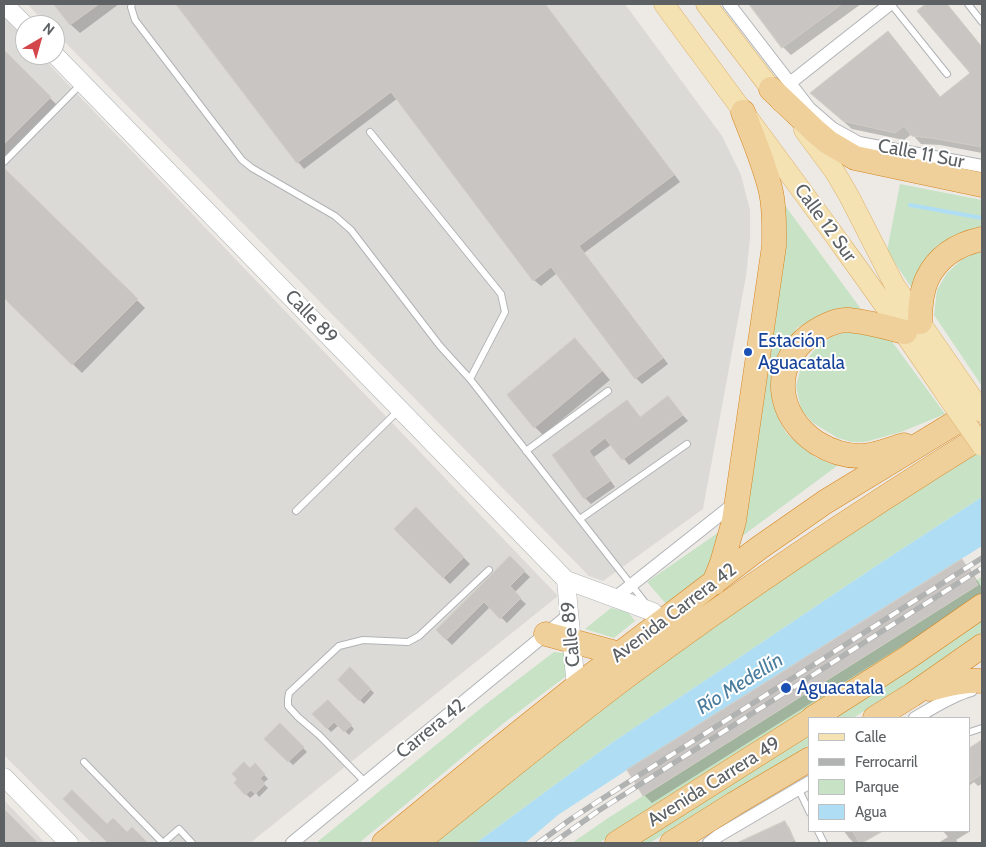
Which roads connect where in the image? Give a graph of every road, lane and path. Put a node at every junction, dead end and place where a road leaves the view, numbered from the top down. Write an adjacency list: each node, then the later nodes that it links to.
1 (4, 4): 8 (street)
2 (132, 4): 22 (lane)
3 (664, 4): 14 (main road, Calle 12 Sur)
4 (729, 4): 13 (street, Calle 12 Sur)
5 (890, 4): 11 (lane); 13 (street)
6 (968, 4): 9 (lane)
7 (710, 5): 13 (main road, Calle 12 Sur)
8 (15, 15)
9 (982, 22)
10 (65, 65): 12 (street, Calle 89)
11 (948, 74)
12 (83, 82): 17 (lane); 26 (street, Calle 89)
13 (780, 86): 16 (street, Calle 12 Sur); 19 (highway); 21 (main road, Calle 12 Sur)
14 (743, 112): 21 (main road, Calle 12 Sur); 33 (highway)
15 (370, 132): 22 (lane)
16 (859, 143): 18 (street, Calle 11 Sur)
17 (4, 162)
18 (982, 166)
19 (982, 185)
20 (982, 239): 21 (highway)
21 (912, 327): 23 (main road, Calle 12 Sur); 28 (highway)
22 (470, 380): 32 (lane)
23 (955, 389): 27 (main road, Calle 12 Sur, bridge); 31 (main road, Calle 12 Sur, bridge)
24 (608, 391): 32 (lane)
25 (982, 406): 28 (highway, Avenida Carrera 42)
26 (400, 409): 34 (lane); 37 (street, Calle 89)
27 (982, 412)
28 (935, 436): 38 (highway, Avenida Carrera 42)
29 (982, 436): 69 (highway, Avenida Carrera 42)
30 (687, 444): 35 (lane)
31 (982, 446)
32 (526, 451): 35 (lane)
33 (737, 502): 38 (highway); 39 (street)
34 (296, 511)
35 (580, 519): 39 (lane)
36 (489, 570): 59 (lane)
37 (566, 580): 40 (street, Calle 89); 42 (street, Calle 89)
38 (714, 583): 43 (highway, Avenida Carrera 42)
39 (631, 585): 40 (street); 43 (lane)
40 (615, 598): 43 (street, Calle 89)
41 (982, 606): 52 (highway)
42 (569, 615): 44 (street, Carrera 42); 45 (street, Calle 89)
43 (657, 617): 47 (highway, Avenida Carrera 42)
44 (546, 634): 45 (highway); 59 (street, Carrera 42)
45 (572, 641): 47 (highway); 49 (street, Calle 89)
46 (982, 646): 51 (highway)
47 (620, 654): 49 (highway, Avenida Carrera 42)
48 (982, 681): 51 (highway)
49 (576, 687): 68 (highway, Avenida Carrera 42)
50 (982, 687): 54 (street)
51 (912, 695): 53 (highway)
52 (815, 717)
53 (877, 717)
54 (917, 717)
55 (808, 722): 70 (highway, Avenida Carrera 49)
56 (808, 760): 71 (highway, Avenida Carrera 49)
57 (84, 762): 65 (lane)
58 (4, 777): 64 (street)
59 (366, 782): 67 (street, Carrera 42)
60 (808, 783): 61 (street)
61 (798, 788): 62 (lane); 63 (street)
62 (808, 809)
63 (716, 841)
64 (69, 843)
65 (163, 843): 66 (lane)
66 (192, 843)
67 (292, 843)
68 (384, 843)
69 (416, 843)
70 (617, 843)
71 (672, 843)

